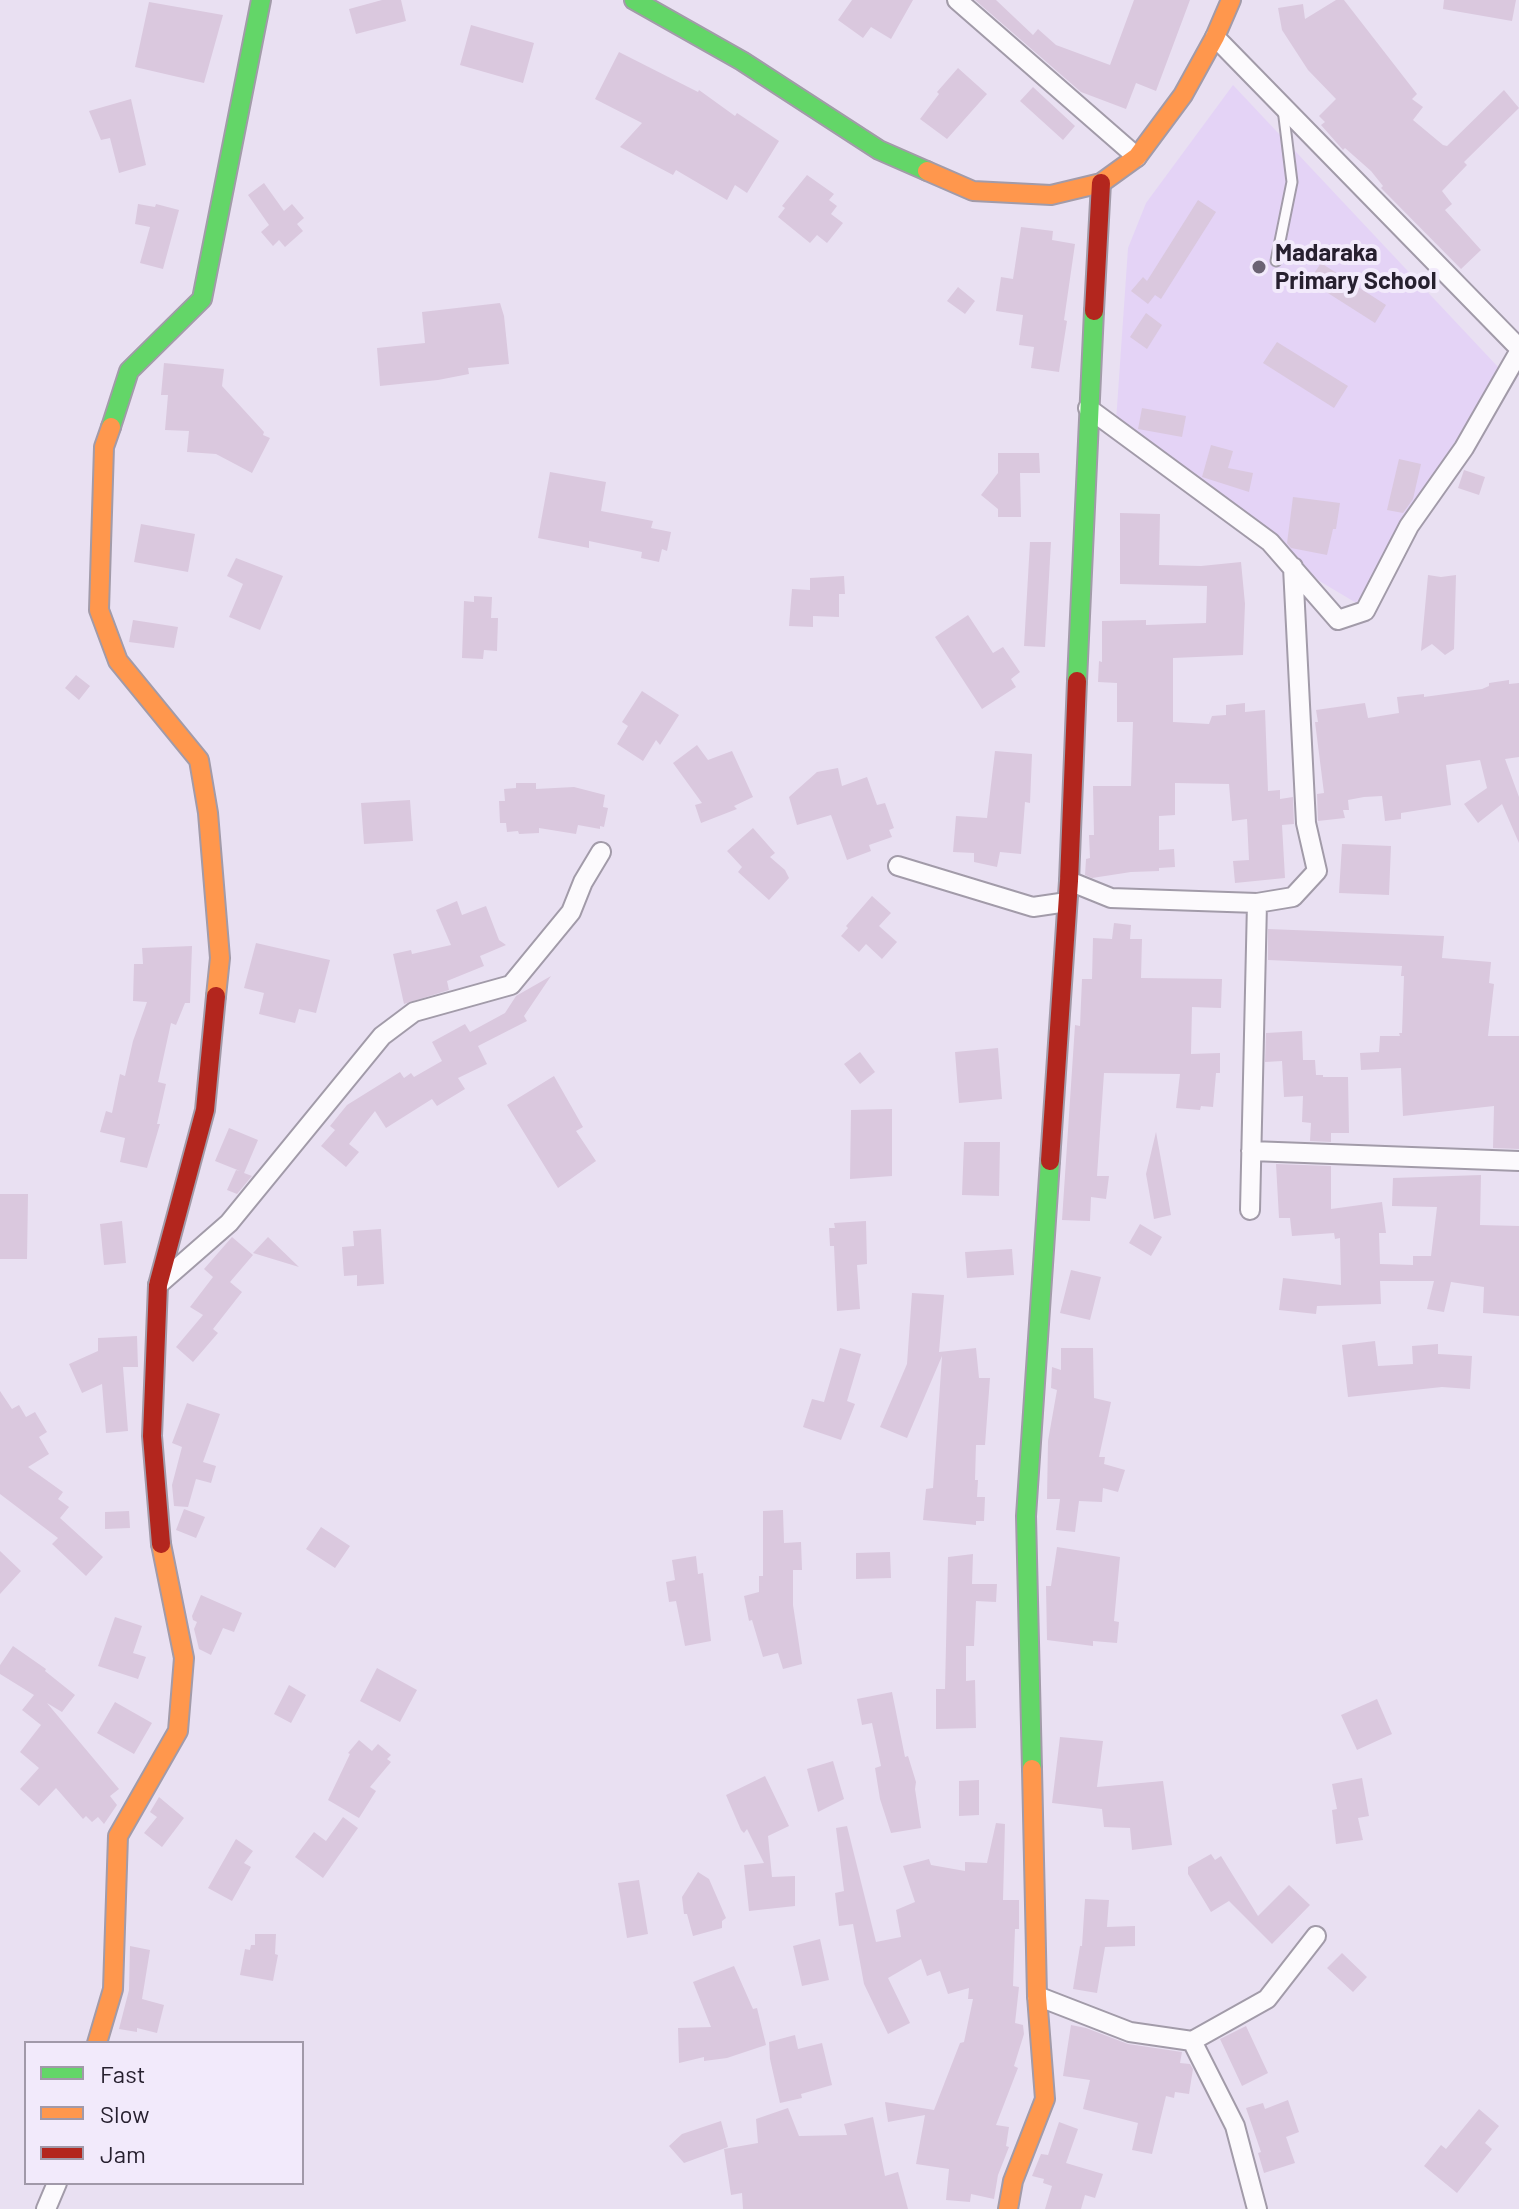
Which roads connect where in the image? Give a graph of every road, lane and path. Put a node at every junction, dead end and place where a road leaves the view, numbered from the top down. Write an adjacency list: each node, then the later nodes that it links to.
1 (261, 0): 21 (street)
2 (634, 0): 8 (street)
3 (957, 0): 7 (street)
4 (1231, 0): 5 (street)
5 (1215, 37): 6 (street); 7 (street)
6 (1283, 106): 9 (lane); 10 (street)
7 (1137, 157): 8 (street)
8 (1101, 183): 11 (street)
9 (1276, 261)
10 (1519, 350): 12 (street)
11 (1088, 408): 12 (street); 15 (street)
12 (1293, 567): 17 (street)
13 (601, 852): 21 (street)
14 (898, 866): 16 (street)
15 (1069, 881): 16 (street); 17 (street)
16 (1067, 902): 23 (street)
17 (1257, 903): 18 (street)
18 (1251, 1151): 19 (street); 20 (street)
19 (1519, 1161)
20 (1250, 1210)
21 (158, 1285): 24 (street)
22 (1316, 1936): 25 (street)
23 (1037, 1996): 25 (street); 28 (street)
24 (98, 2041)
25 (1192, 2041): 29 (street)
26 (56, 2185): 27 (street)
27 (46, 2209)
28 (1008, 2209)
29 (1257, 2209)

